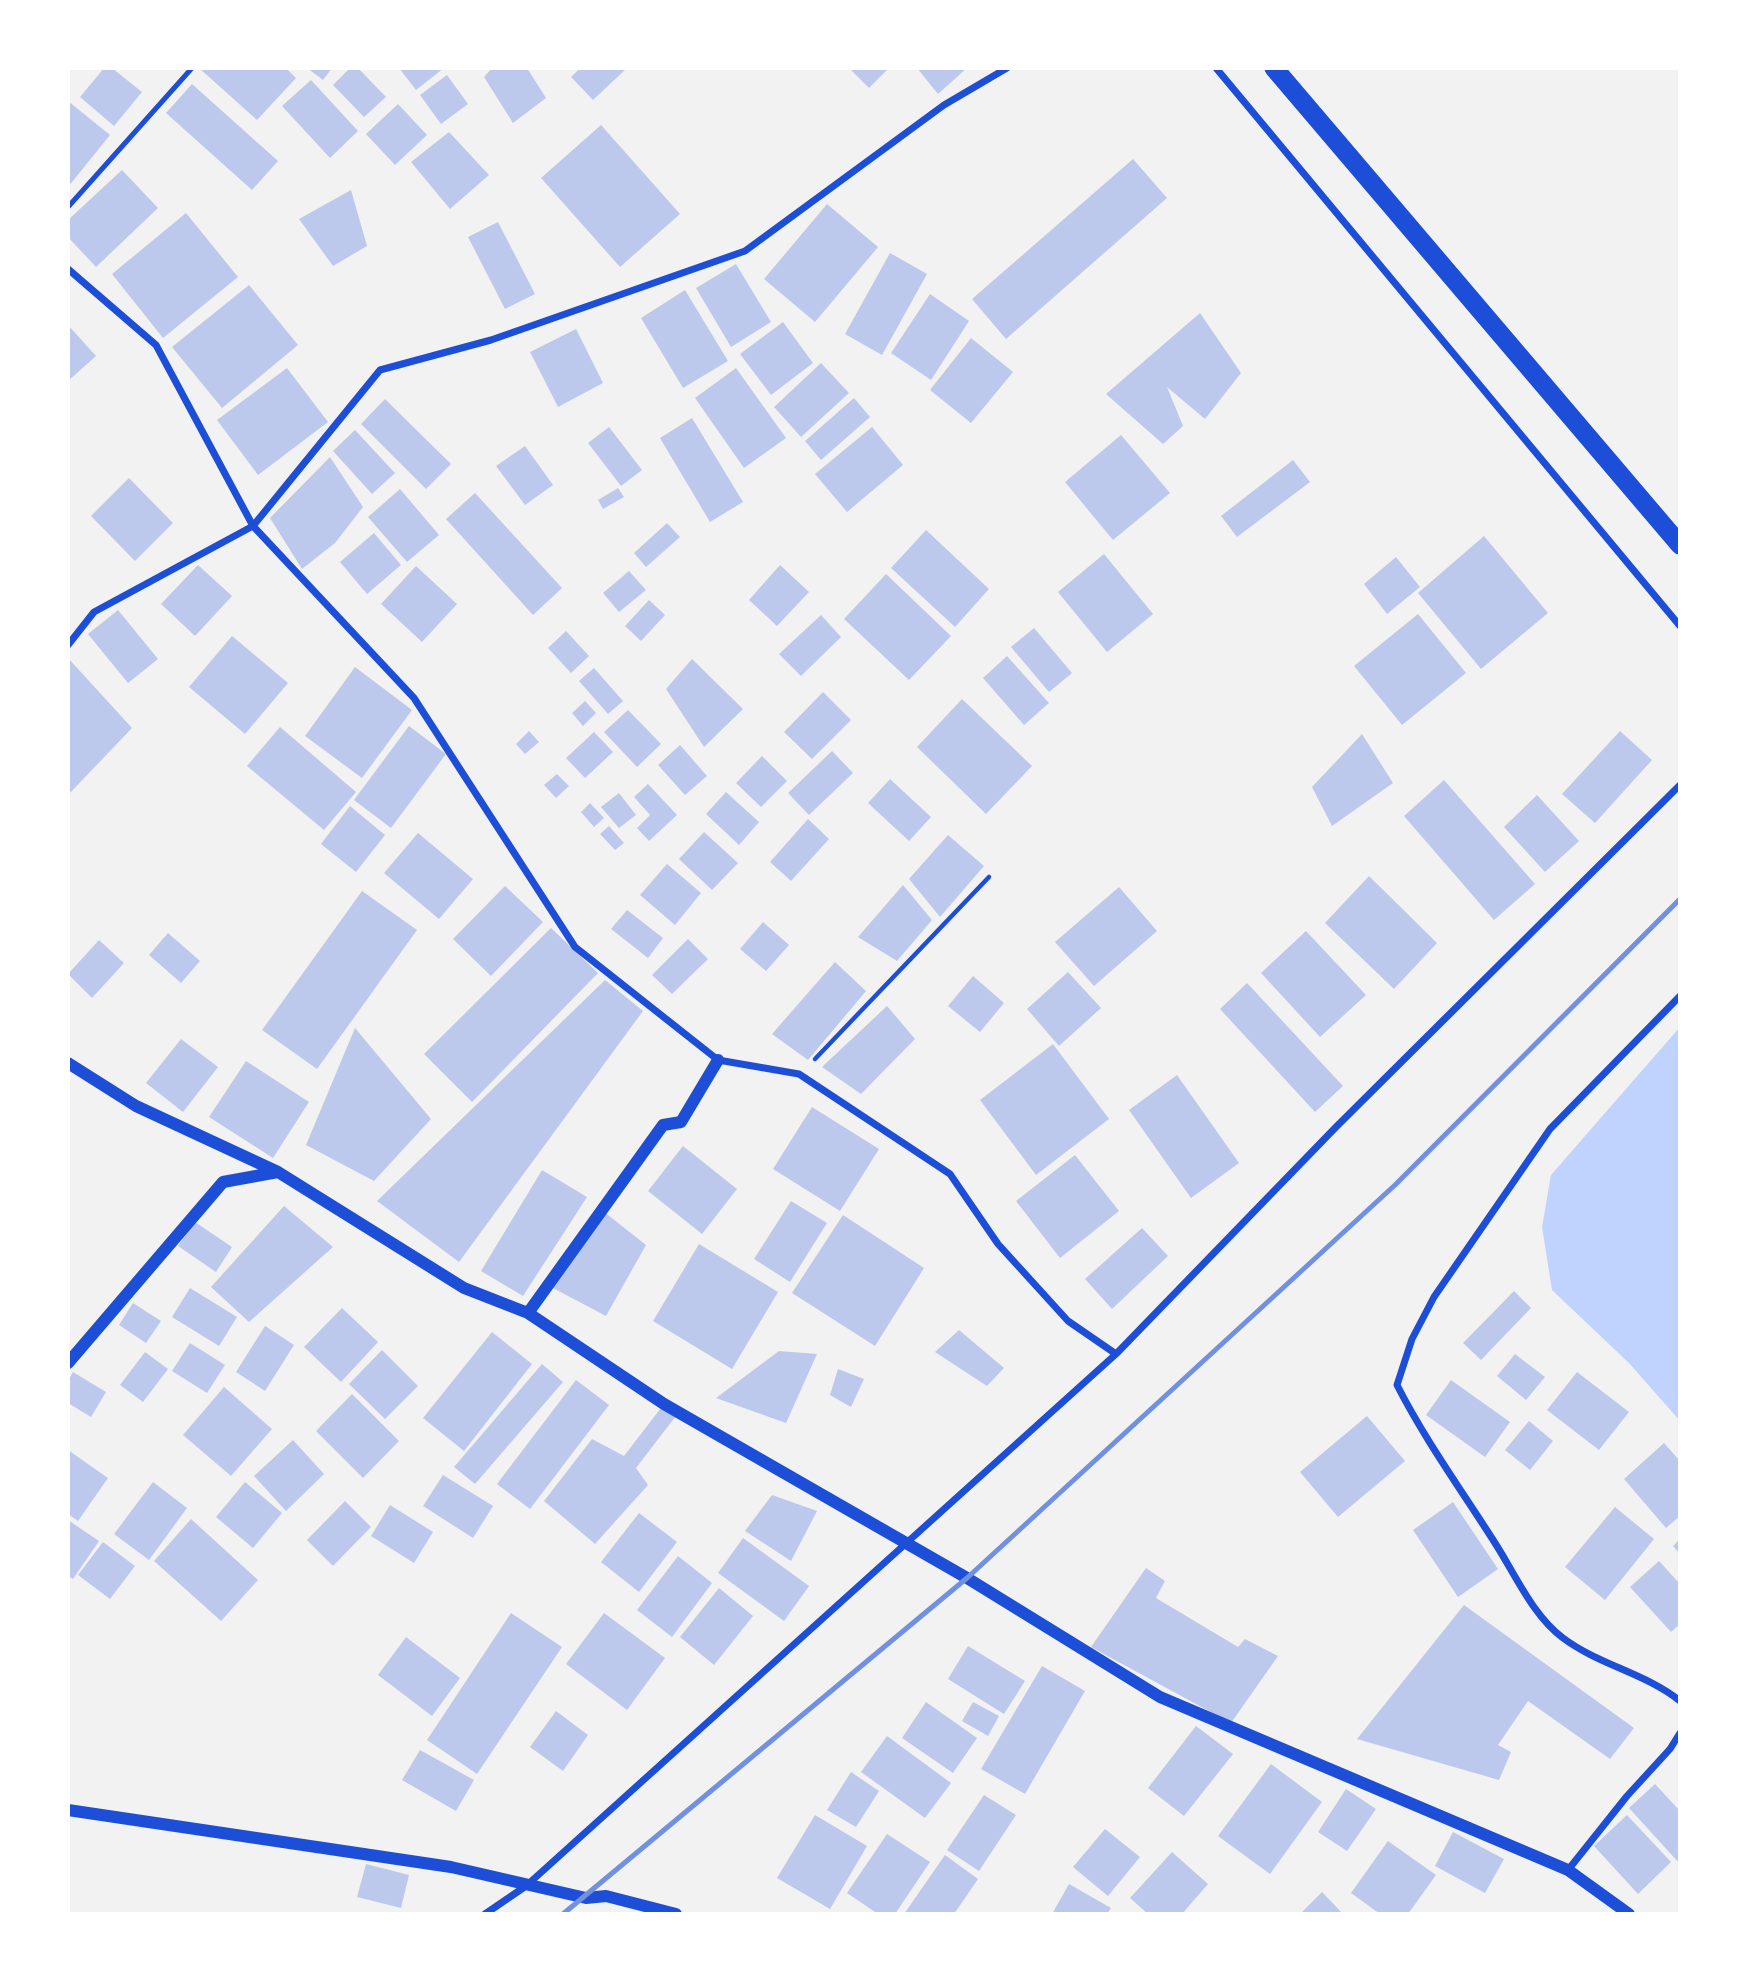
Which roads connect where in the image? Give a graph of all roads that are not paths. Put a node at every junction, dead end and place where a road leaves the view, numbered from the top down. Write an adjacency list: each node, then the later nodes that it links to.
1 (192, 68): 5 (lane)
2 (1007, 68): 7 (street)
3 (1216, 68): 9 (street)
4 (1274, 68): 8 (highway)
5 (68, 207)
6 (68, 269): 7 (street)
7 (253, 526): 10 (street); 13 (street)
8 (1680, 545)
9 (1680, 626)
10 (68, 645)
11 (1680, 785): 17 (street)
12 (1680, 996): 20 (street)
13 (718, 1060): 16 (street); 17 (street)
14 (68, 1063): 15 (street)
15 (278, 1172): 16 (street); 18 (street)
16 (528, 1313): 19 (street)
17 (1116, 1354): 19 (street)
18 (68, 1363)
19 (908, 1544): 23 (street); 24 (street)
20 (1680, 1701)
21 (1680, 1733): 23 (street)
22 (68, 1811): 24 (street)
23 (1568, 1870): 27 (street)
24 (526, 1886): 25 (street); 26 (street)
25 (485, 1914)
26 (676, 1914)
27 (1629, 1914)

